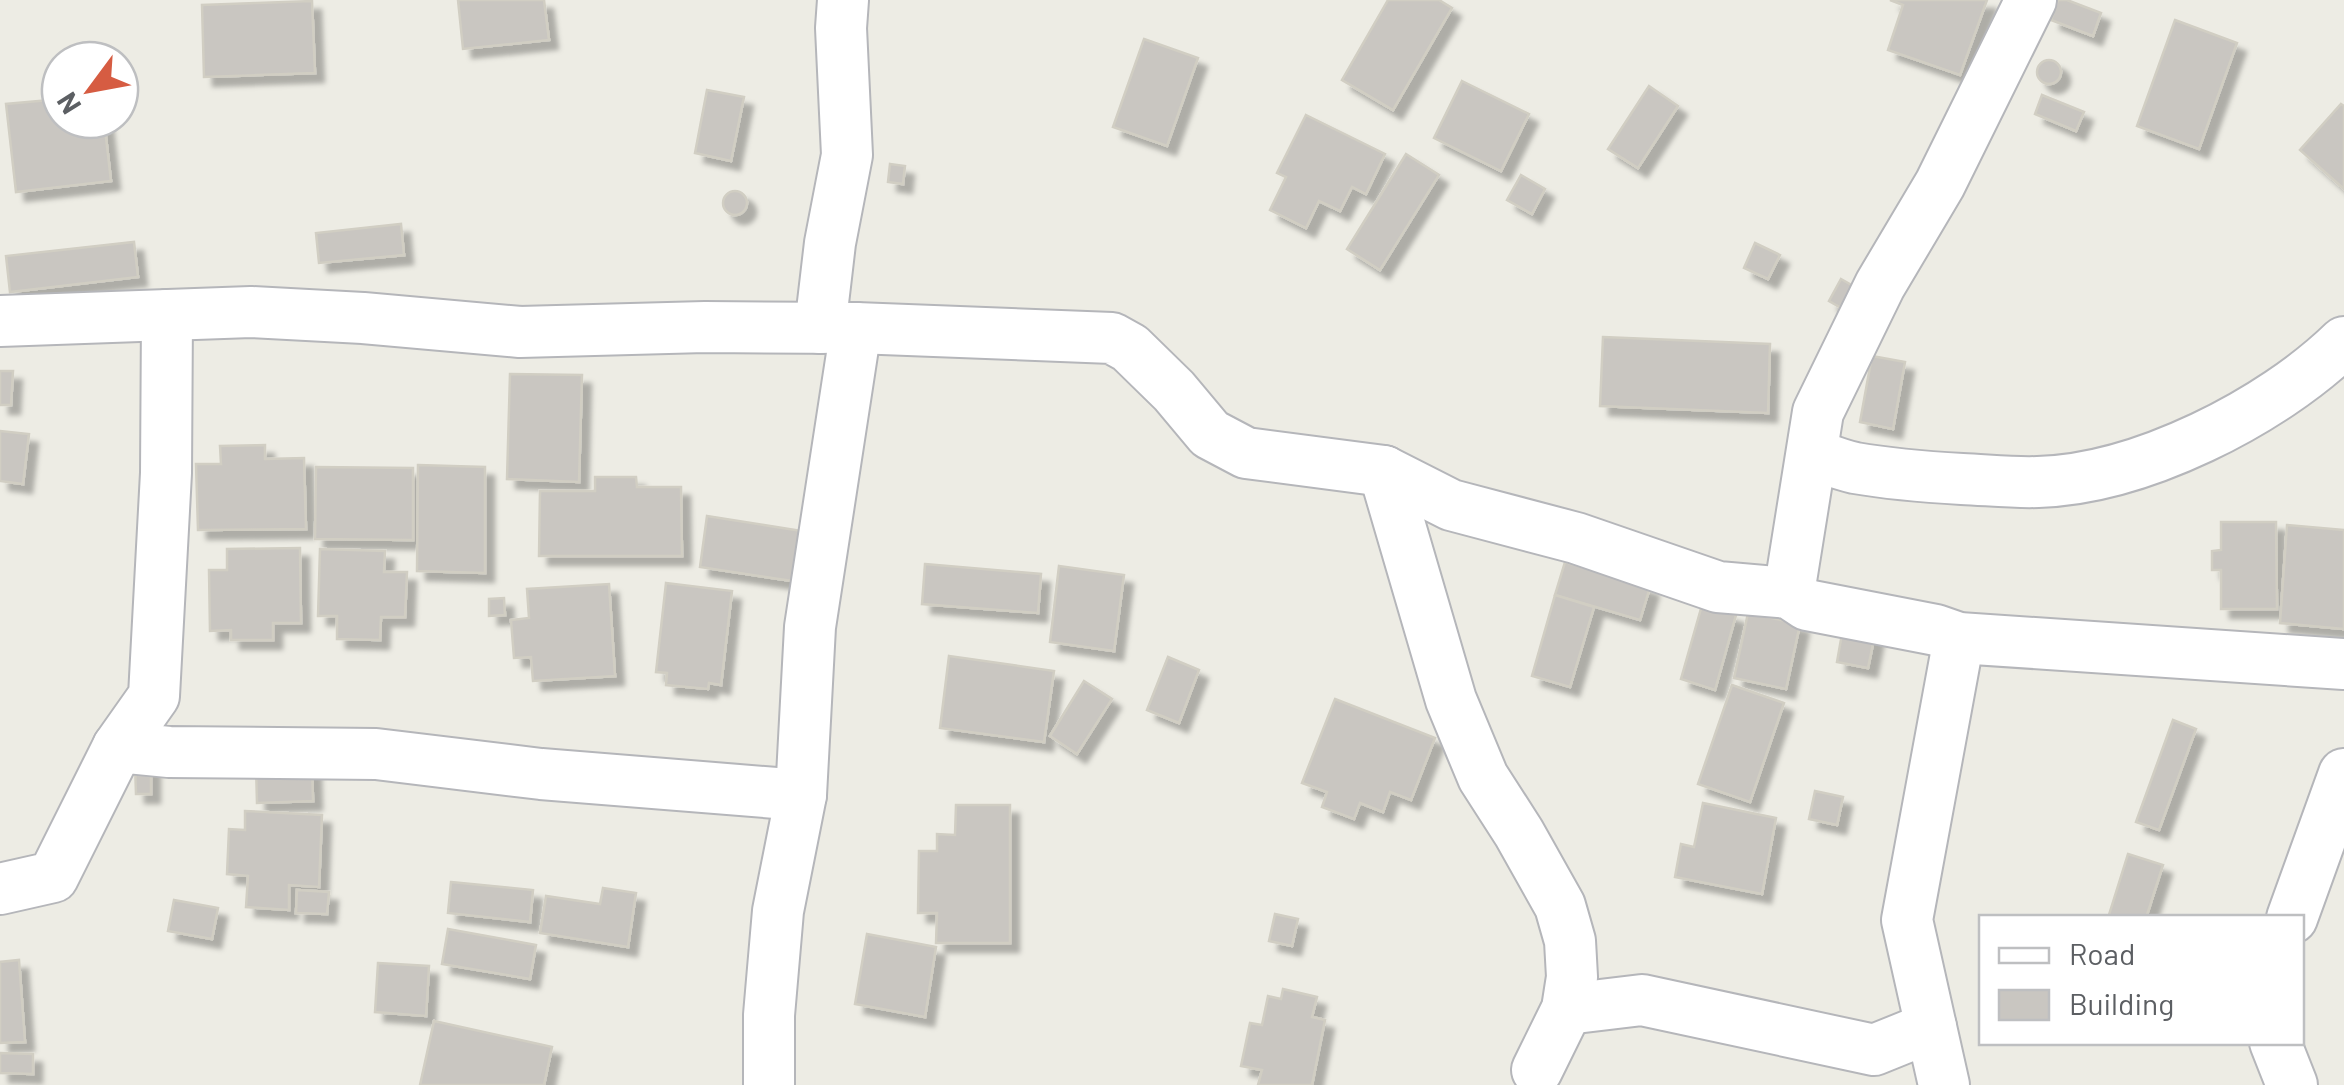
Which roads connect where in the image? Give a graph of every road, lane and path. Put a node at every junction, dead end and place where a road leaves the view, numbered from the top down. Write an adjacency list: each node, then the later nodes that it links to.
1 (843, 0): 5 (street)
2 (2030, 0): 7 (street)
3 (167, 315): 4 (street); 5 (street); 12 (street)
4 (0, 321)
5 (838, 328): 8 (street); 14 (street)
6 (2344, 342): 7 (street)
7 (1812, 454): 9 (street)
8 (1384, 471): 9 (street); 17 (street)
9 (1789, 593): 10 (street)
10 (1959, 638): 11 (street); 18 (street)
11 (2344, 664)
12 (118, 747): 14 (street); 15 (street)
13 (2344, 774): 16 (street)
14 (801, 795): 21 (street)
15 (0, 889)
16 (2293, 915)
17 (1568, 1009): 18 (street); 20 (street)
18 (1931, 1027): 22 (street)
19 (2276, 1045): 23 (street)
20 (1537, 1070)
21 (769, 1085)
22 (1944, 1085)
23 (2292, 1085)

